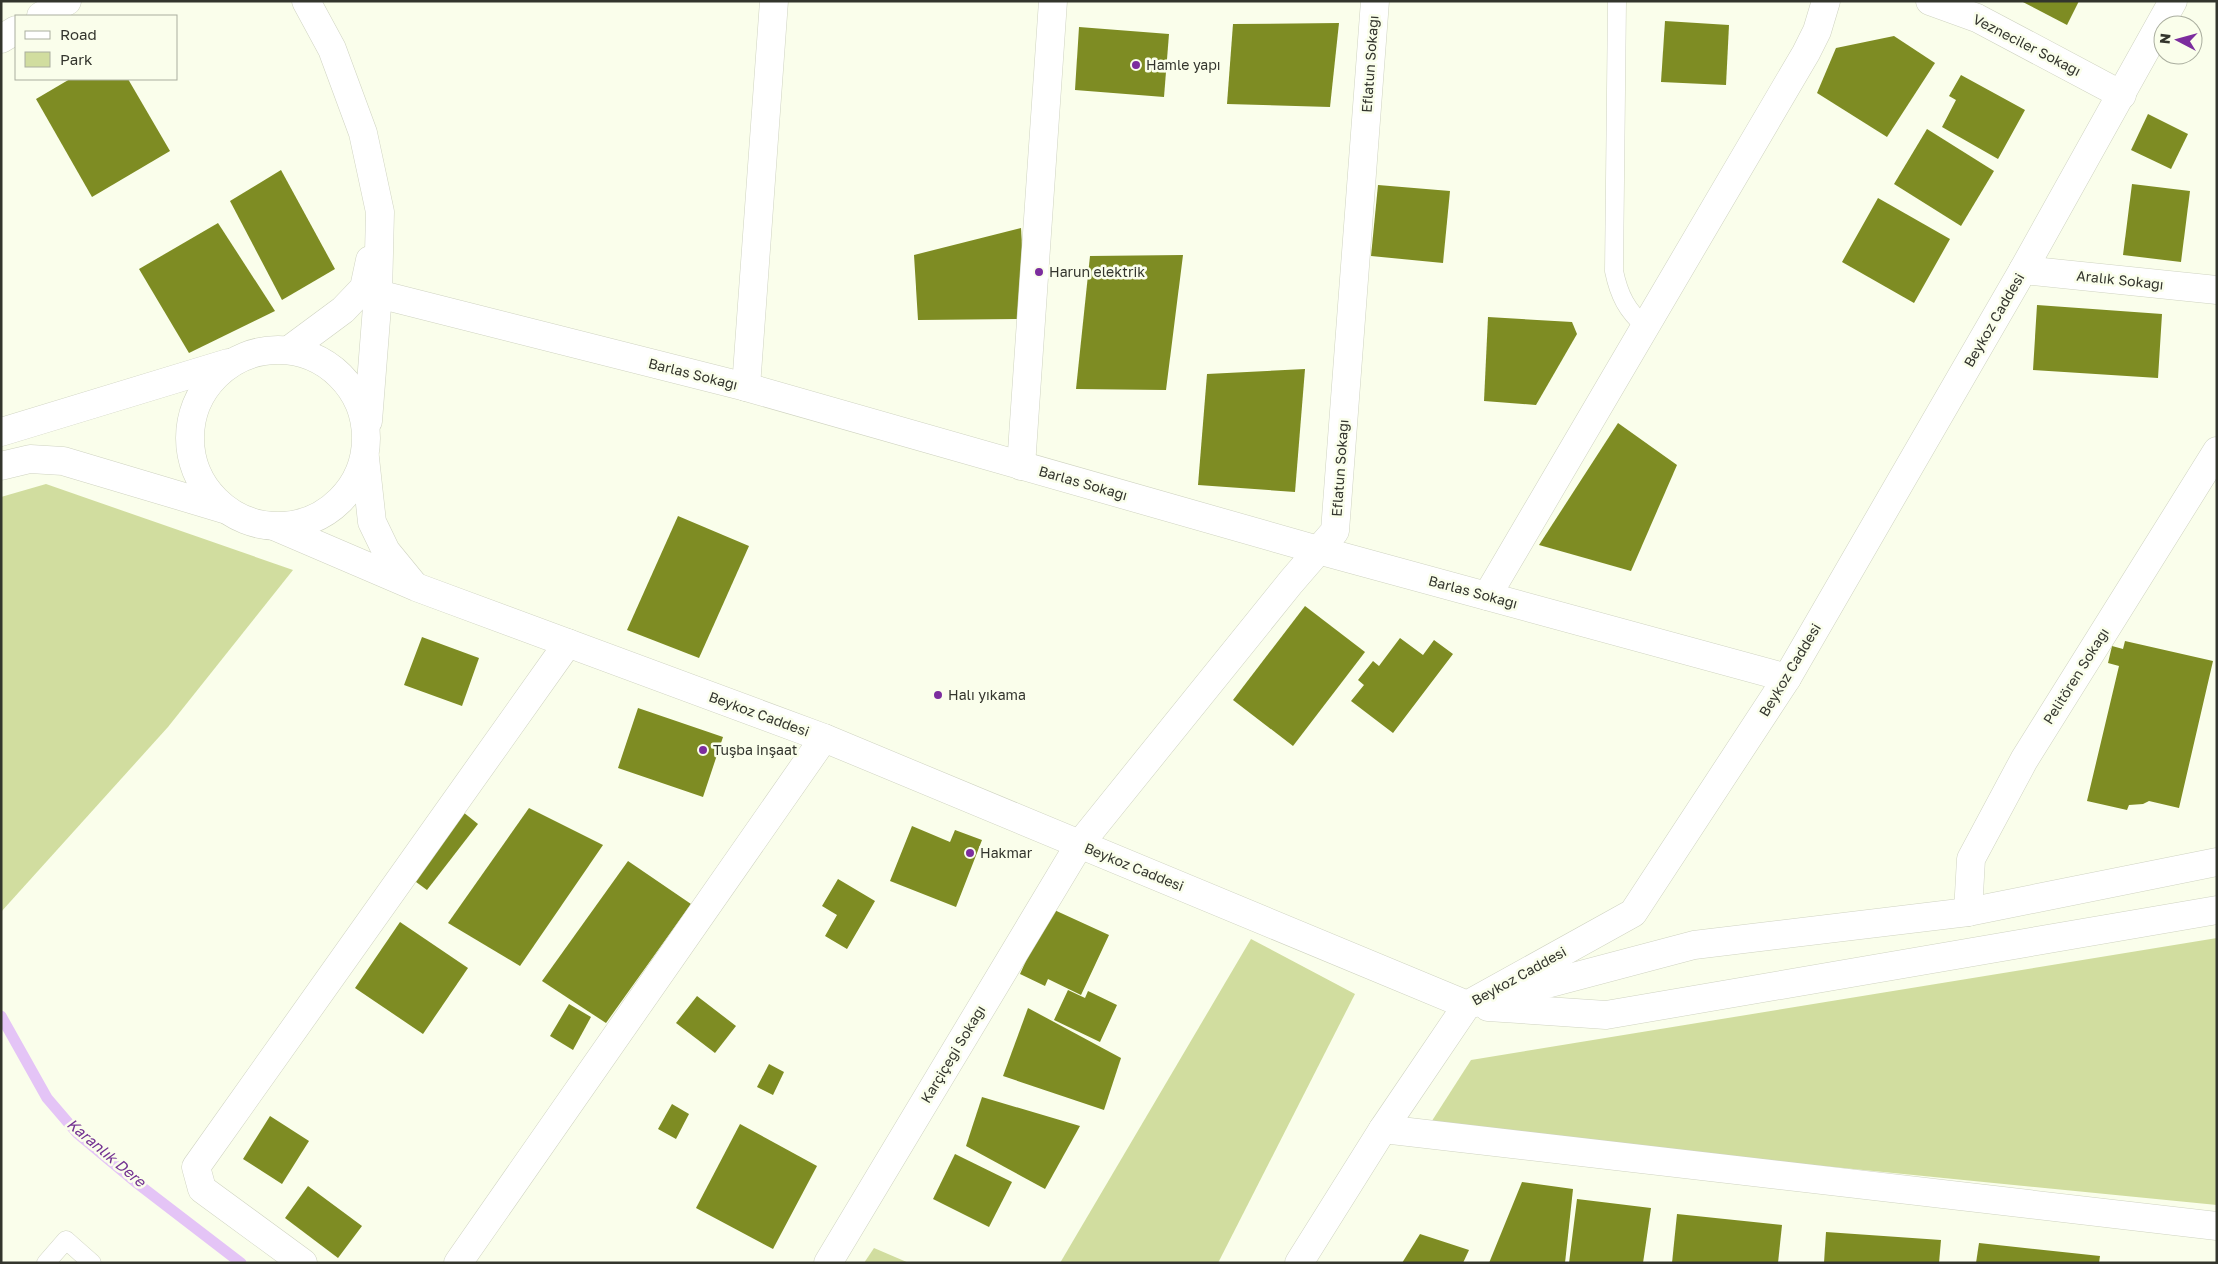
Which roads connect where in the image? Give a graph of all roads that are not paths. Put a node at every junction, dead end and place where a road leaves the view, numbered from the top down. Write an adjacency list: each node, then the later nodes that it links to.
1 (67, 1): 10 (street)
2 (306, 1): 14 (street)
3 (774, 1): 21 (street)
4 (1053, 1): 26 (street)
5 (1375, 1): 29 (street, Eflatun Sokağı)
6 (1618, 1): 18 (lane)
7 (1826, 1): 18 (street)
8 (1930, 1): 13 (street, Vezneciler Sokağı)
9 (2173, 1): 13 (street, Beykoz Caddesi)
10 (43, 15)
11 (15, 31): 12 (street)
12 (1, 39)
13 (2122, 95): 15 (street, Beykoz Caddesi)
14 (380, 212): 17 (street); 19 (street)
15 (2024, 270): 16 (street, Aralık Sokağı); 33 (street, Beykoz Caddesi)
16 (2217, 290)
17 (378, 294): 21 (street, Barlas Sokağı); 23 (street)
18 (1645, 326): 31 (street)
19 (289, 350): 20 (street); 23 (street)
20 (237, 360): 22 (street); 27 (street)
21 (746, 387): 26 (street, Barlas Sokağı)
22 (1, 432)
23 (366, 444): 28 (street); 30 (street)
24 (2217, 451): 38 (street, Pelitören Sokağı)
25 (1, 466): 27 (street)
26 (1021, 466): 29 (street, Barlas Sokağı)
27 (225, 510): 28 (street)
28 (276, 527): 30 (street, Beykoz Caddesi)
29 (1318, 550): 31 (street, Barlas Sokağı); 35 (street, Eflatun Sokağı)
30 (416, 587): 32 (street, Beykoz Caddesi)
31 (1487, 596): 33 (street, Barlas Sokağı)
32 (568, 643): 34 (street, Beykoz Caddesi); 44 (street)
33 (1787, 678): 39 (street, Beykoz Caddesi)
34 (824, 738): 35 (street, Beykoz Caddesi); 45 (street)
35 (1079, 845): 39 (street, Beykoz Caddesi); 46 (street, Karçiçeği Sokağı)
36 (2217, 862): 38 (street)
37 (2217, 910): 39 (street)
38 (1968, 912): 39 (street)
39 (1467, 1005): 40 (street)
40 (1383, 1129): 41 (street); 47 (street)
41 (2217, 1226)
42 (46, 1263): 43 (lane)
43 (92, 1263)
44 (303, 1263)
45 (458, 1263)
46 (828, 1263)
47 (1299, 1263)

